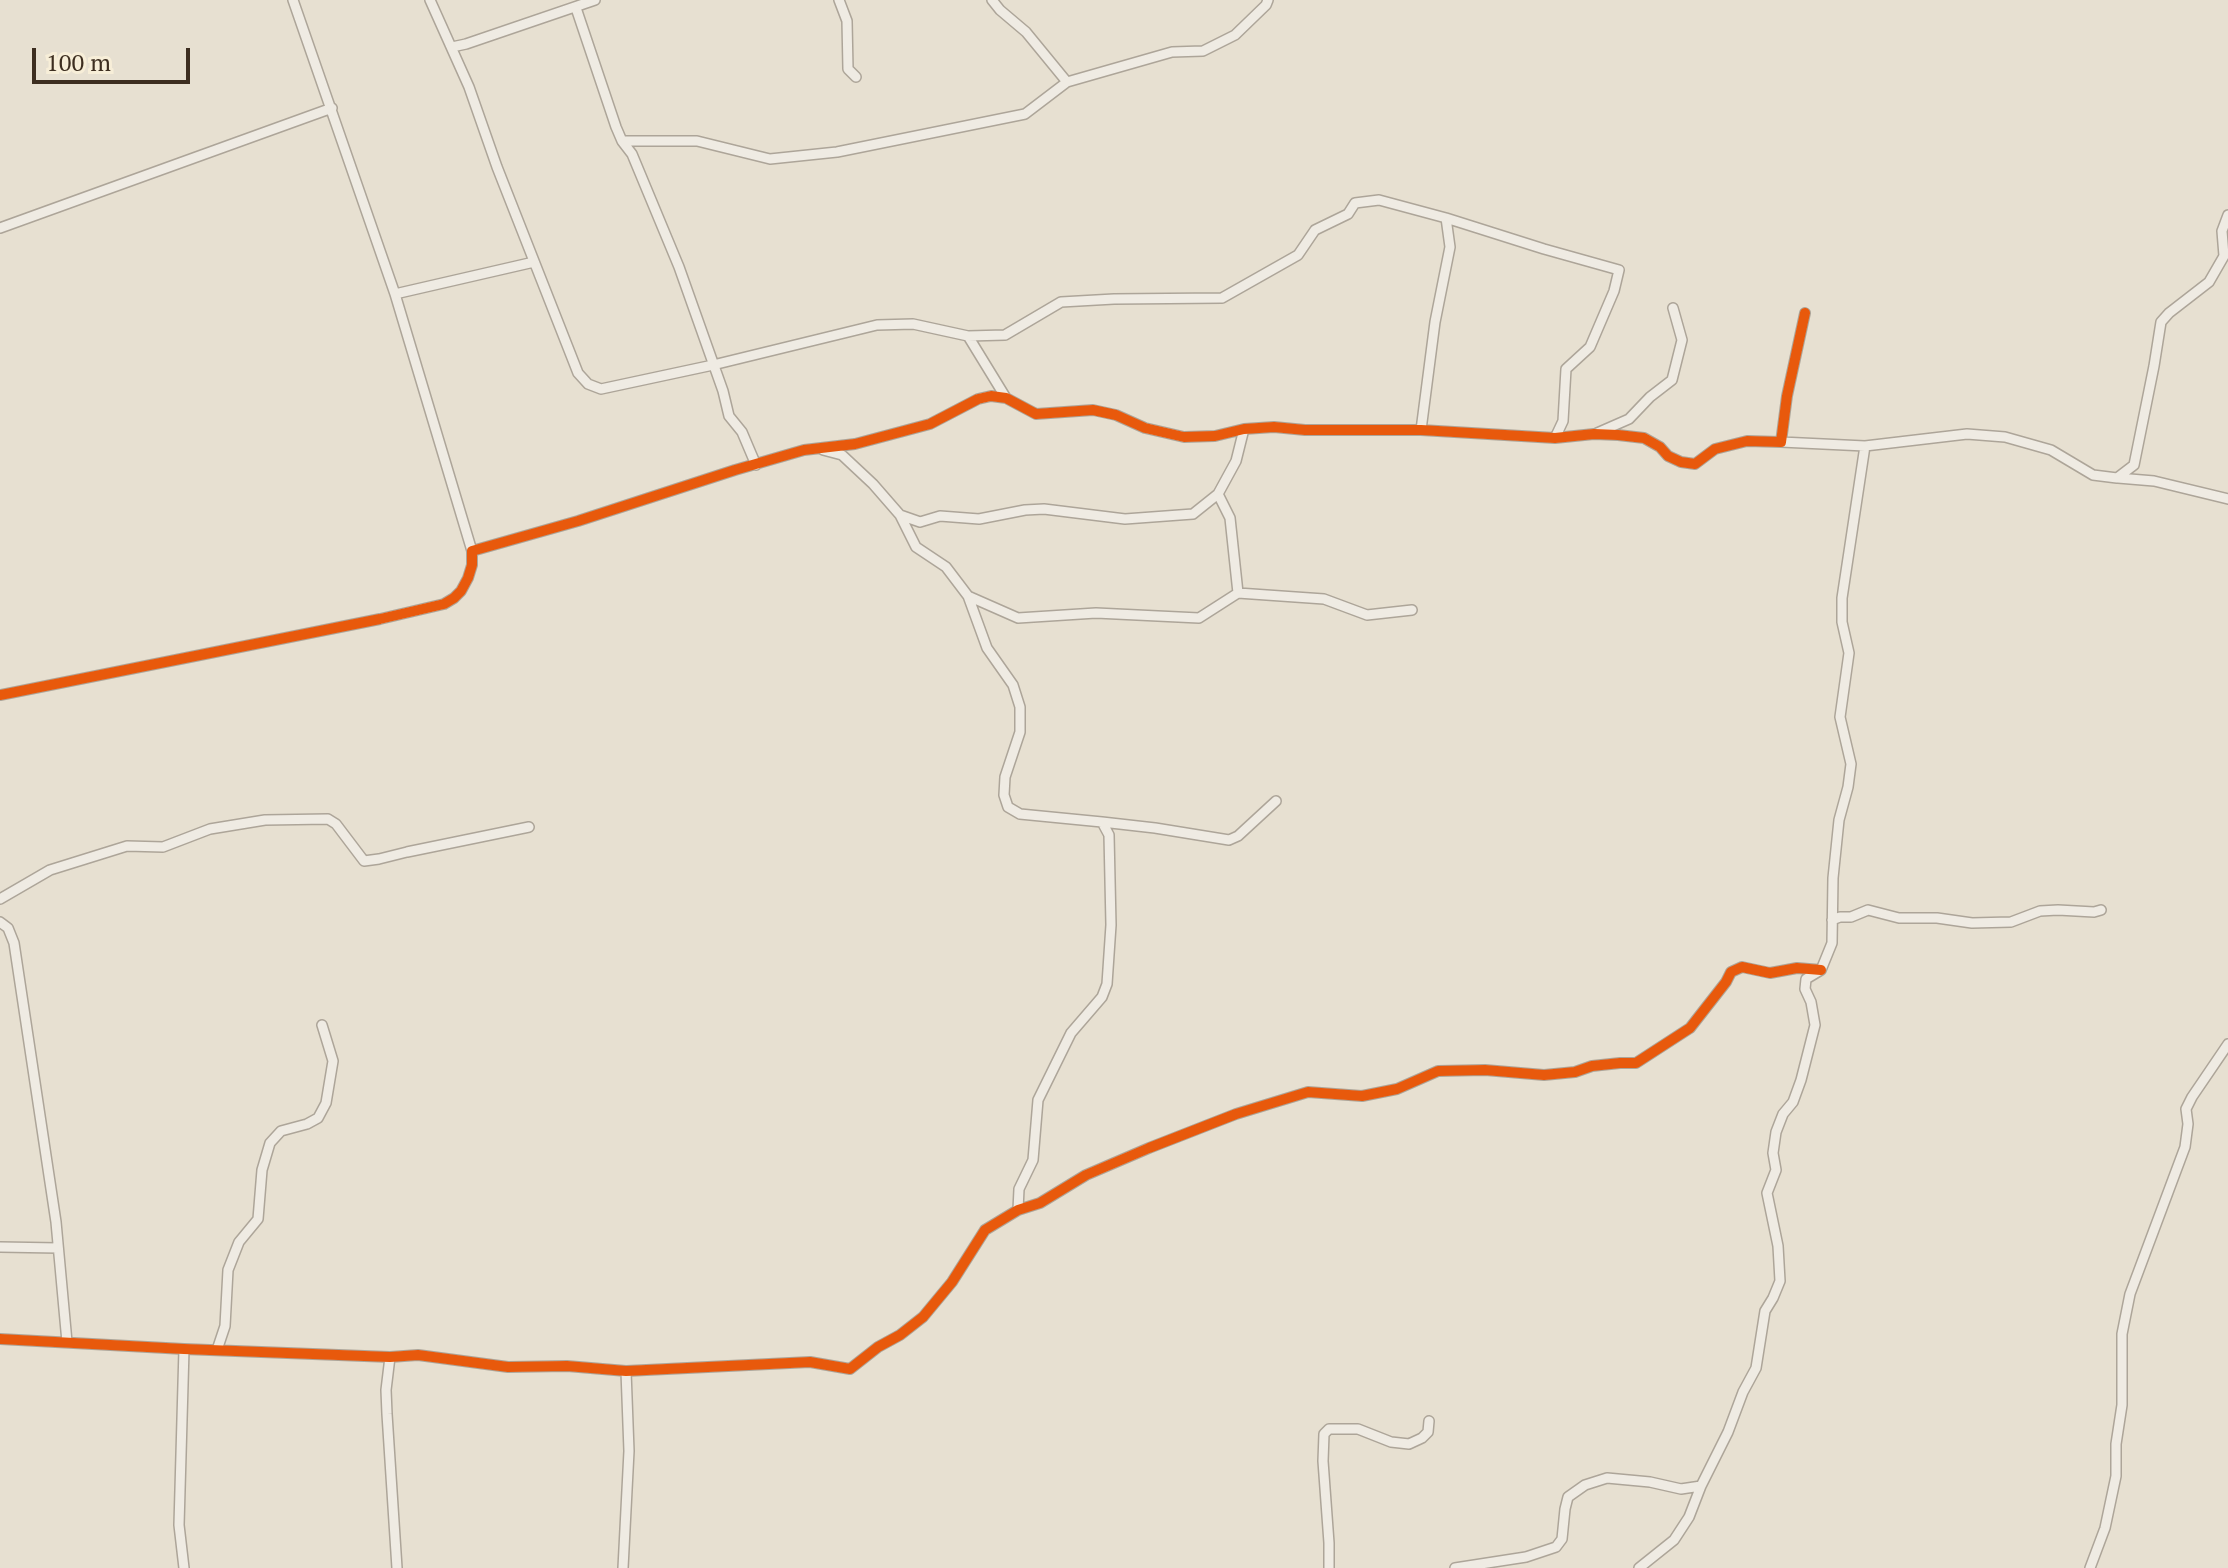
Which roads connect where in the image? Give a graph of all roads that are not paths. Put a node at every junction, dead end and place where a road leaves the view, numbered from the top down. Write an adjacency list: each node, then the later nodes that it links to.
1 (293, 0): 11 (street)
2 (430, 0): 8 (street)
3 (595, 0): 7 (street)
4 (839, 0): 9 (street)
5 (992, 0): 10 (street)
6 (1268, 0): 10 (street)
7 (576, 8): 8 (street); 12 (street)
8 (452, 47): 16 (street)
9 (856, 77)
10 (1067, 82): 12 (street)
11 (332, 108): 15 (street); 17 (street)
12 (622, 141): 21 (street)
13 (2228, 215): 31 (street)
14 (1446, 218): 20 (street); 24 (street); 26 (street)
15 (0, 228)
16 (534, 262): 17 (street); 21 (street)
17 (395, 294): 35 (street)
18 (1673, 308): 25 (street)
19 (1805, 313): 27 (street)
20 (968, 336): 21 (street); 22 (street)
21 (713, 365): 30 (street)
22 (1006, 398): 23 (street); 29 (street)
23 (1244, 429): 24 (street); 32 (street)
24 (1421, 430): 26 (street)
25 (1594, 434): 26 (street); 27 (street)
26 (1555, 438)
27 (1781, 442): 28 (street)
28 (1865, 446): 31 (street); 45 (street)
29 (819, 450): 30 (street); 34 (street)
30 (756, 465): 35 (street)
31 (2117, 478): 33 (street)
32 (1218, 494): 34 (street); 36 (street)
33 (2228, 499)
34 (900, 515): 37 (street)
35 (472, 551): 39 (street)
36 (1238, 593): 37 (street); 38 (street)
37 (968, 596): 41 (street)
38 (1412, 610)
39 (0, 695)
40 (1276, 801): 41 (street)
41 (1102, 822): 50 (street)
42 (529, 827): 43 (street)
43 (0, 899)
44 (2101, 910): 45 (street)
45 (1832, 920): 47 (street)
46 (0, 922): 52 (street)
47 (1821, 970): 50 (street); 60 (street)
48 (322, 1025): 56 (street)
49 (2228, 1044): 67 (street)
50 (1018, 1210): 58 (street)
51 (0, 1247): 52 (street)
52 (58, 1248): 54 (street)
53 (0, 1339): 54 (street)
54 (67, 1342): 55 (street)
55 (184, 1349): 56 (street); 61 (street)
56 (217, 1350): 57 (street)
57 (390, 1357): 58 (street); 62 (street)
58 (626, 1371): 63 (street)
59 (1429, 1421): 64 (street)
60 (1701, 1486): 65 (street); 66 (street)
61 (184, 1568)
62 (397, 1568)
63 (623, 1568)
64 (1329, 1568)
65 (1455, 1568)
66 (1639, 1568)
67 (2090, 1568)

